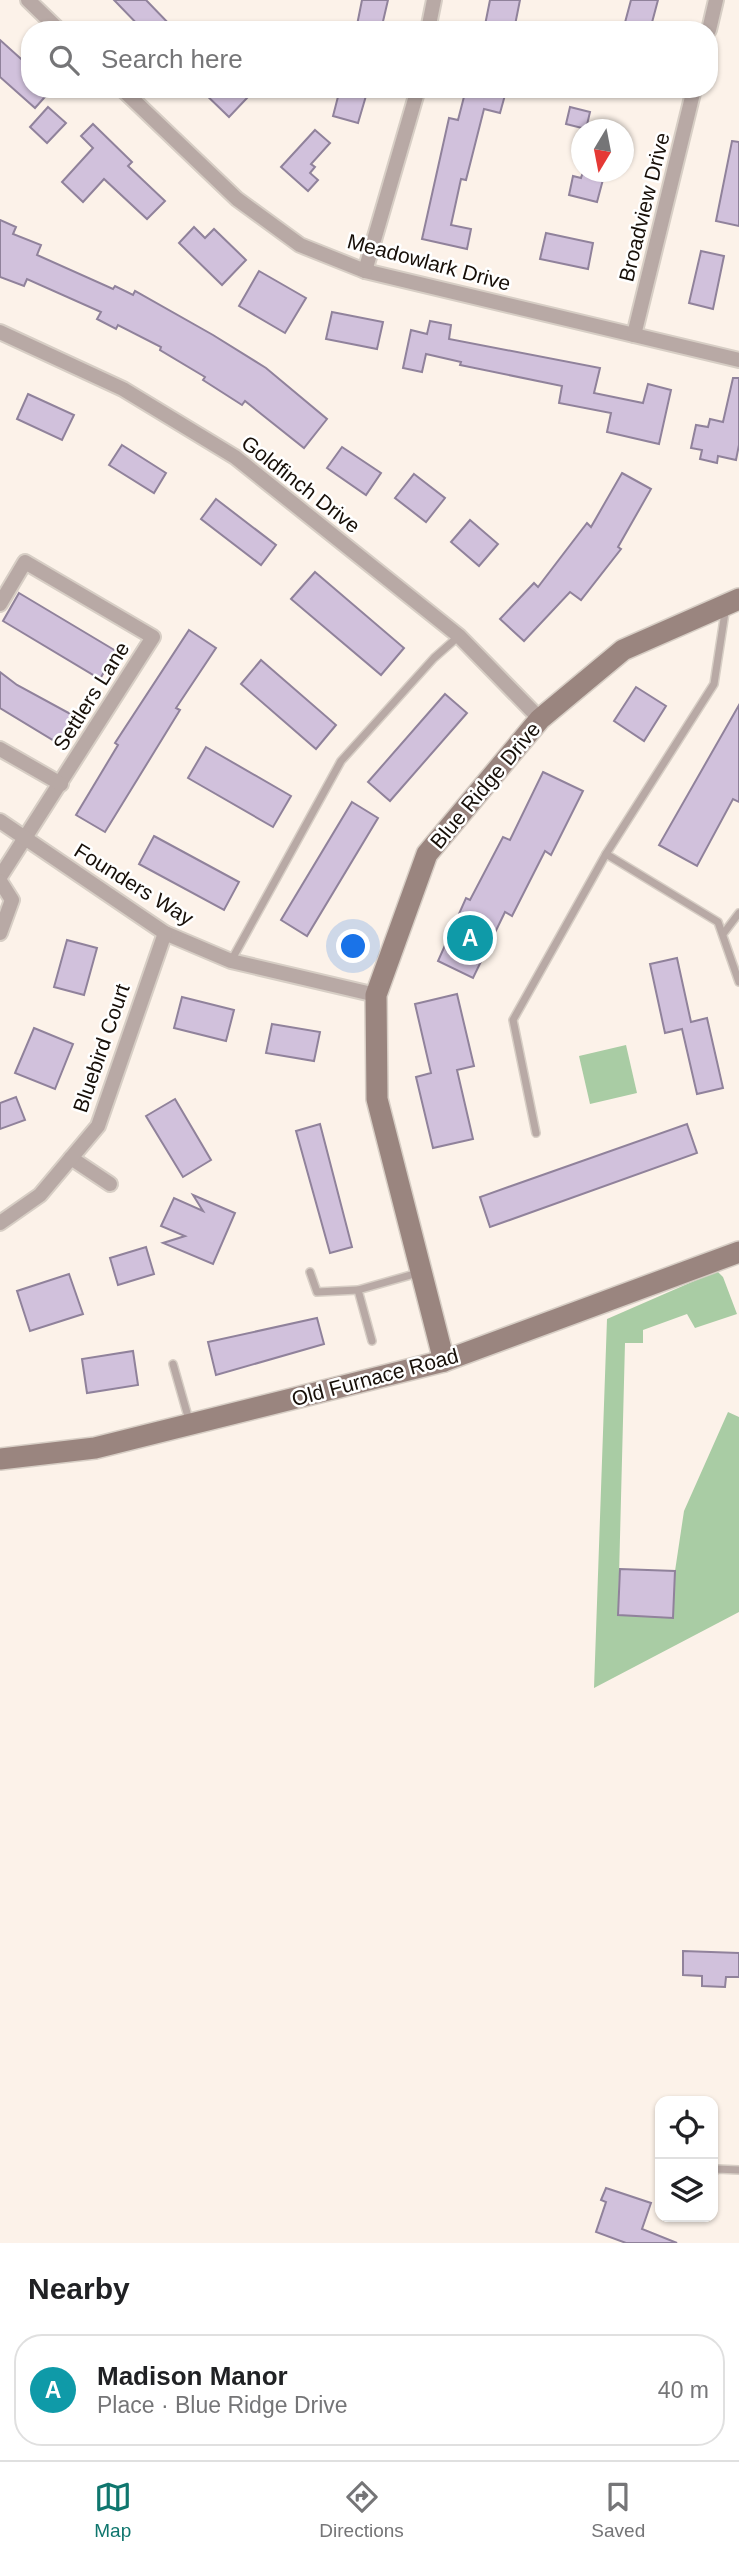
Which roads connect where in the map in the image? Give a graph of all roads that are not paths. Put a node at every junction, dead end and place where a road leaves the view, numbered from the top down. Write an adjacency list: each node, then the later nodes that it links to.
1 (28, 0): 4 (street)
2 (434, 0): 5 (street)
3 (716, 0): 6 (street)
4 (50, 21)
5 (430, 21)
6 (711, 21)
7 (132, 98): 10 (street, Meadowlark Drive)
8 (415, 98): 10 (street)
9 (692, 98): 12 (street, Broadview Drive)
10 (365, 271): 12 (street, Meadowlark Drive)
11 (0, 332): 16 (street, Goldfinch Drive)
12 (634, 335): 13 (street, Meadowlark Drive)
13 (739, 360)
14 (732, 603): 17 (street, Blue Ridge Drive); 22 (lane)
15 (0, 604): 19 (street, Settlers Lane)
16 (459, 636): 17 (street, Goldfinch Drive); 28 (lane)
17 (540, 719): 30 (street, Blue Ridge Drive)
18 (0, 749): 19 (street)
19 (61, 784): 21 (street, Settlers Lane)
20 (0, 821): 21 (street, Founders Way)
21 (28, 837): 23 (street, Settlers Lane); 26 (street, Founders Way)
22 (606, 854): 27 (lane); 31 (lane)
23 (0, 879): 25 (street)
24 (739, 913): 27 (lane)
25 (0, 933)
26 (165, 933): 28 (street, Founders Way); 32 (street, Bluebird Court)
27 (723, 934): 29 (lane)
28 (231, 961): 30 (street, Founders Way)
29 (739, 982)
30 (376, 995): 37 (street, Blue Ridge Drive)
31 (536, 1133)
32 (71, 1158): 33 (street); 34 (street, Bluebird Court)
33 (110, 1184)
34 (0, 1223)
35 (739, 1252): 40 (street, Old Furnace Road)
36 (310, 1272): 38 (lane)
37 (419, 1273): 38 (lane); 40 (street, Blue Ridge Drive)
38 (358, 1290): 39 (lane)
39 (372, 1341)
40 (444, 1361): 42 (street, Old Furnace Road)
41 (173, 1364): 42 (lane)
42 (190, 1424): 43 (street, Old Furnace Road)
43 (0, 1459)
44 (718, 2169): 45 (lane)
45 (739, 2170)

